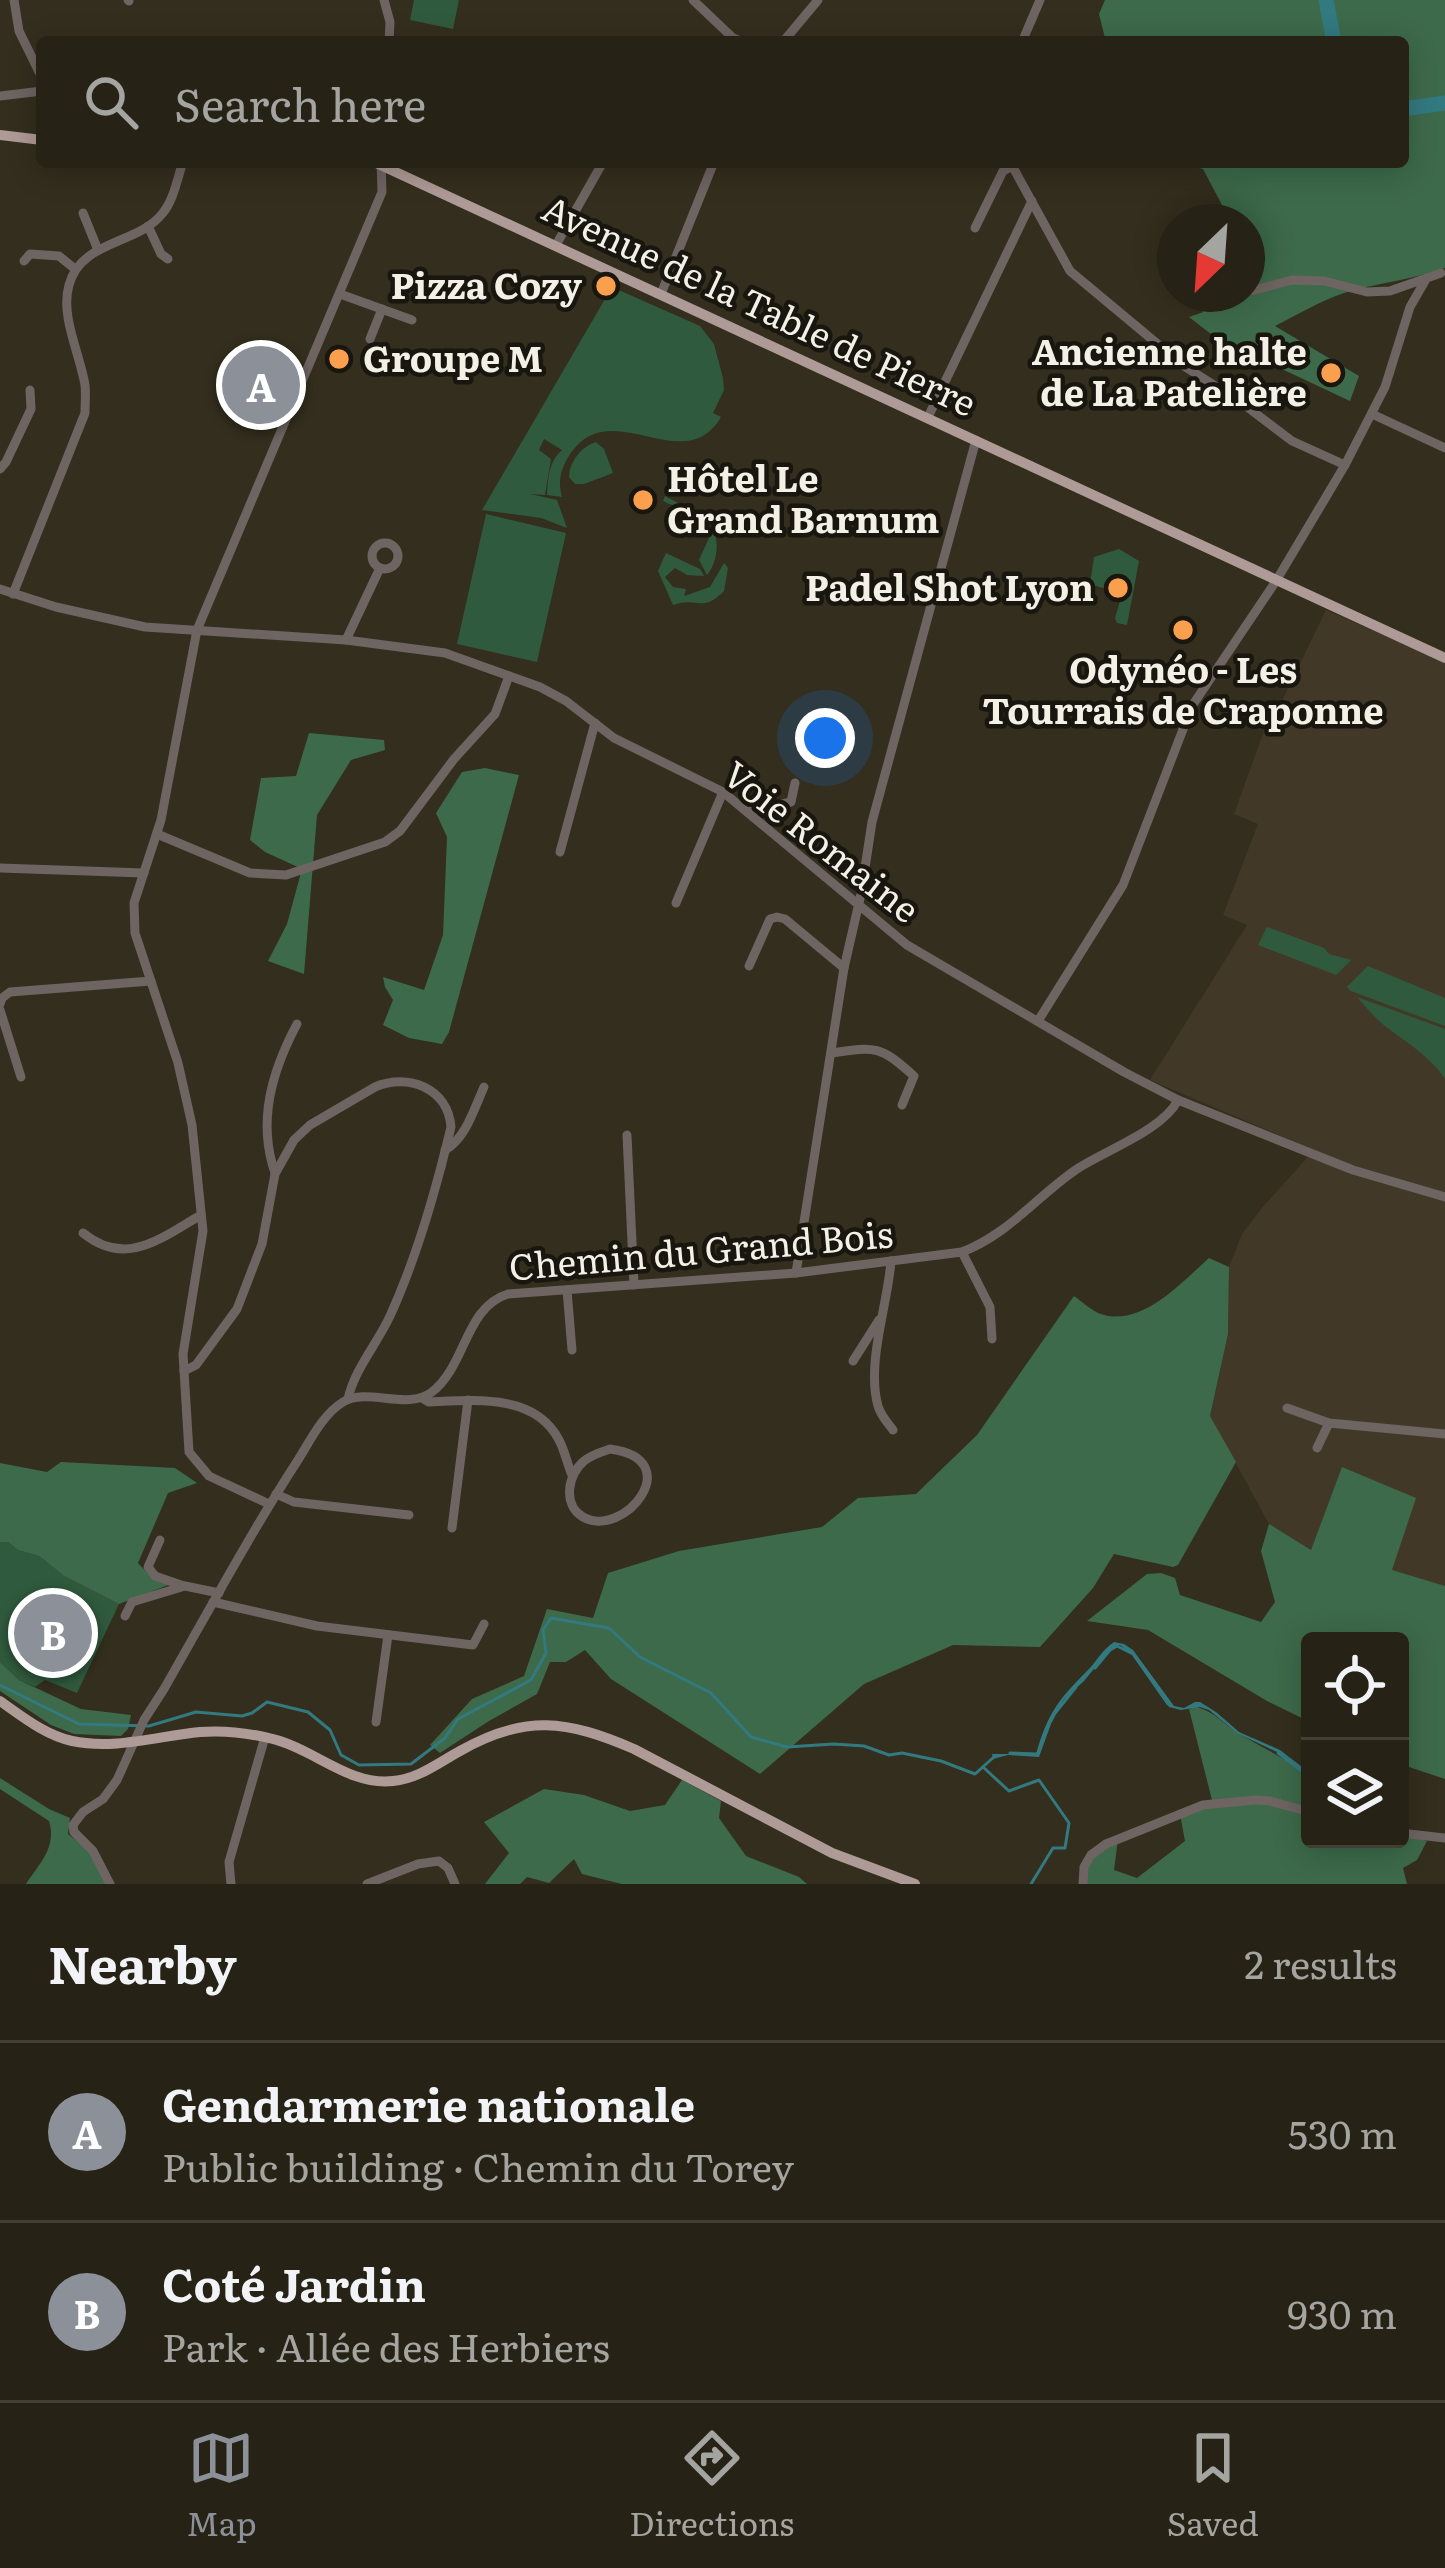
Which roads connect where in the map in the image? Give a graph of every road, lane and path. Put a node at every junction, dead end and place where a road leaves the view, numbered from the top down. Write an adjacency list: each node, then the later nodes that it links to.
1 (14, 0): 10 (street)
2 (384, 0): 6 (street)
3 (694, 0): 7 (street)
4 (818, 0): 8 (street)
5 (1040, 0): 9 (street)
6 (389, 36)
7 (731, 36)
8 (788, 36)
9 (1025, 36)
10 (36, 66)
11 (36, 93): 12 (street)
12 (0, 96)
13 (0, 135): 14 (main road)
14 (36, 139)
15 (181, 168): 24 (street)
16 (380, 168): 34 (street)
17 (390, 168): 26 (main road, Avenue de la Table de Pierre)
18 (600, 168): 26 (street)
19 (712, 168): 35 (street)
20 (1008, 168): 25 (street)
21 (1013, 168): 22 (street)
22 (1032, 201): 41 (street); 44 (street)
23 (83, 213): 27 (street)
24 (148, 226): 27 (street); 28 (street)
25 (975, 228)
26 (556, 245): 35 (main road, Avenue de la Table de Pierre)
27 (98, 250): 30 (street)
28 (168, 259)
29 (25, 261): 30 (street)
30 (75, 269): 49 (street)
31 (1441, 273): 32 (street)
32 (1425, 281): 33 (street); 40 (street)
33 (1265, 287)
34 (340, 294): 36 (street); 50 (street)
35 (661, 294): 41 (main road, Avenue de la Table de Pierre)
36 (382, 309): 37 (street); 38 (street)
37 (412, 320)
38 (370, 339)
39 (31, 390): 45 (street)
40 (1373, 411): 43 (street); 44 (street)
41 (928, 417): 42 (main road, Avenue de la Table de Pierre)
42 (976, 440): 47 (main road, Avenue de la Table de Pierre); 63 (street)
43 (1445, 448)
44 (1345, 465): 47 (street)
45 (0, 469)
46 (380, 568): 51 (street)
47 (1276, 581): 52 (main road, Avenue de la Table de Pierre); 68 (street)
48 (0, 589): 49 (street, Voie Romaine)
49 (13, 594): 50 (street, Voie Romaine)
50 (196, 630): 51 (street, Voie Romaine); 58 (street)
51 (346, 640): 53 (street, Voie Romaine)
52 (1445, 658)
53 (509, 676): 54 (street, Voie Romaine); 58 (street)
54 (595, 723): 56 (street, Voie Romaine); 59 (street)
55 (795, 783): 57 (street)
56 (723, 792): 57 (street, Voie Romaine); 62 (street)
57 (748, 812): 63 (street, Voie Romaine)
58 (157, 834): 61 (street)
59 (560, 852)
60 (0, 868): 61 (street)
61 (144, 873): 66 (street)
62 (676, 903)
63 (859, 904): 65 (street); 68 (street, Voie Romaine)
64 (749, 967): 65 (street)
65 (844, 968): 70 (street)
66 (151, 981): 67 (street); 79 (street)
67 (0, 1007): 71 (street)
68 (1039, 1021): 73 (street, Voie Romaine)
69 (298, 1024): 77 (street)
70 (832, 1053): 74 (street); 83 (street)
71 (21, 1077)
72 (484, 1088): 76 (street)
73 (1178, 1100): 78 (street, Voie Romaine); 81 (street, Chemin du Grand Bois)
74 (902, 1105)
75 (627, 1136): 84 (street)
76 (445, 1150): 77 (street); 92 (street)
77 (275, 1174): 90 (street)
78 (1445, 1197)
79 (202, 1215): 80 (street); 90 (street)
80 (83, 1233)
81 (962, 1252): 82 (street, Chemin du Grand Bois); 87 (street)
82 (891, 1261): 83 (street, Chemin du Grand Bois); 86 (street)
83 (796, 1273): 84 (street, Chemin du Grand Bois)
84 (634, 1285): 85 (street, Chemin du Grand Bois)
85 (567, 1290): 88 (street); 91 (street, Chemin du Grand Bois)
86 (880, 1318): 89 (street); 96 (street)
87 (992, 1339)
88 (572, 1350)
89 (853, 1360)
90 (184, 1371): 100 (street)
91 (422, 1398): 92 (street); 93 (street)
92 (348, 1399): 100 (street)
93 (468, 1400): 99 (street); 102 (street)
94 (1287, 1408): 95 (street)
95 (1329, 1424): 97 (street); 98 (street)
96 (893, 1430)
97 (1445, 1434)
98 (1317, 1448)
99 (572, 1475): 99 (street)
100 (272, 1499): 101 (street); 105 (street)
101 (409, 1515)
102 (452, 1528)
103 (160, 1540): 104 (street)
104 (185, 1586): 105 (street); 106 (street)
105 (216, 1598): 108 (street); 111 (street)
106 (125, 1616)
107 (484, 1624): 108 (street)
108 (388, 1635): 110 (street)
109 (0, 1702): 111 (main road)
110 (376, 1722)
111 (140, 1731): 112 (main road); 116 (street)
112 (265, 1737): 117 (street); 120 (main road)
113 (1301, 1810): 121 (street)
114 (1409, 1834): 115 (street)
115 (1445, 1838)
116 (110, 1884)
117 (232, 1884)
118 (367, 1884): 119 (street)
119 (455, 1884)
120 (915, 1884)
121 (1083, 1884)

